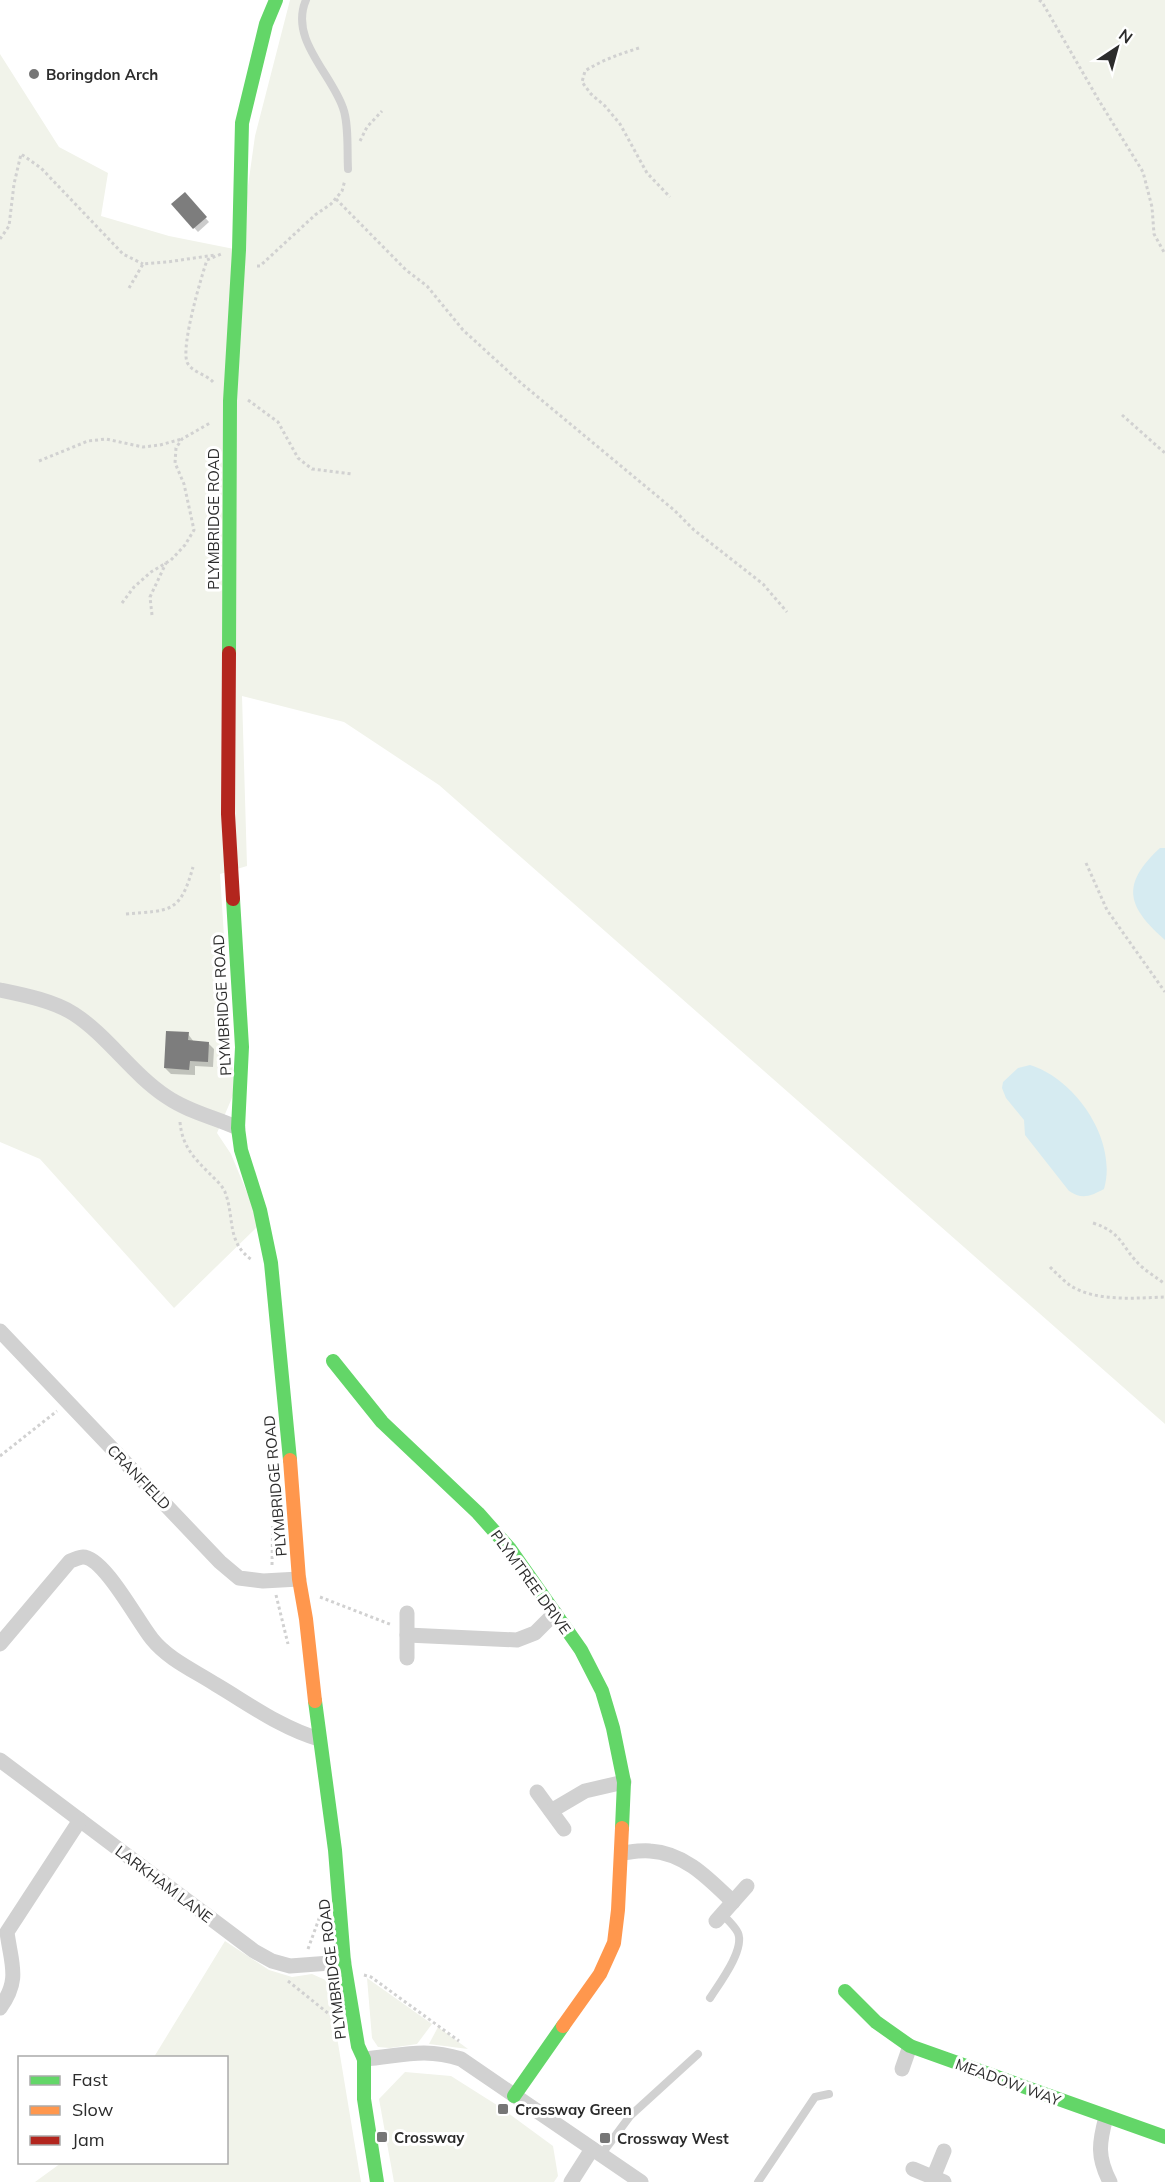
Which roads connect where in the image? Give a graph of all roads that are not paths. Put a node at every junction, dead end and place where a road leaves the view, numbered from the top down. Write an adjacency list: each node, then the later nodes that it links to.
1 (276, 0): 5 (street, PLYMBRIDGE ROAD)
2 (306, 0): 3 (lane)
3 (348, 169)
4 (0, 990): 5 (street)
5 (238, 1128): 8 (street, PLYMBRIDGE ROAD)
6 (0, 1331): 8 (street, CRANFIELD)
7 (333, 1361): 10 (street, PLYMTREE DRIVE)
8 (301, 1584): 14 (street, PLYMBRIDGE ROAD)
9 (407, 1613): 11 (street)
10 (555, 1613): 11 (street); 16 (street, PLYMTREE DRIVE)
11 (407, 1635): 13 (street)
12 (0, 1644): 14 (street)
13 (407, 1658)
14 (319, 1739): 24 (street, PLYMBRIDGE ROAD)
15 (0, 1760): 19 (street, LARKHAM LANE)
16 (624, 1782): 18 (street); 21 (street, PLYMTREE DRIVE)
17 (537, 1791): 18 (street)
18 (550, 1811): 20 (street)
19 (80, 1820): 24 (street, LARKHAM LANE); 27 (street)
20 (564, 1829)
21 (622, 1852): 23 (street); 33 (street, PLYMTREE DRIVE)
22 (747, 1886): 23 (street)
23 (724, 1912): 26 (lane)
24 (344, 1965): 30 (street, PLYMBRIDGE ROAD)
25 (845, 1990): 28 (street, MEADOW WAY)
26 (710, 1998)
27 (0, 2008)
28 (910, 2046): 31 (street); 34 (street, MEADOW WAY)
29 (698, 2054): 37 (lane)
30 (364, 2059): 33 (street); 40 (street, PLYMBRIDGE ROAD)
31 (902, 2069)
32 (829, 2094): 43 (lane)
33 (514, 2096): 37 (street)
34 (1106, 2117): 35 (street, MEADOW WAY); 44 (street)
35 (1165, 2137)
36 (944, 2151): 39 (street)
37 (597, 2152): 41 (street); 42 (street)
38 (913, 2169): 39 (street)
39 (939, 2180)
40 (376, 2182)
41 (571, 2182)
42 (641, 2182)
43 (758, 2182)
44 (1110, 2182)

